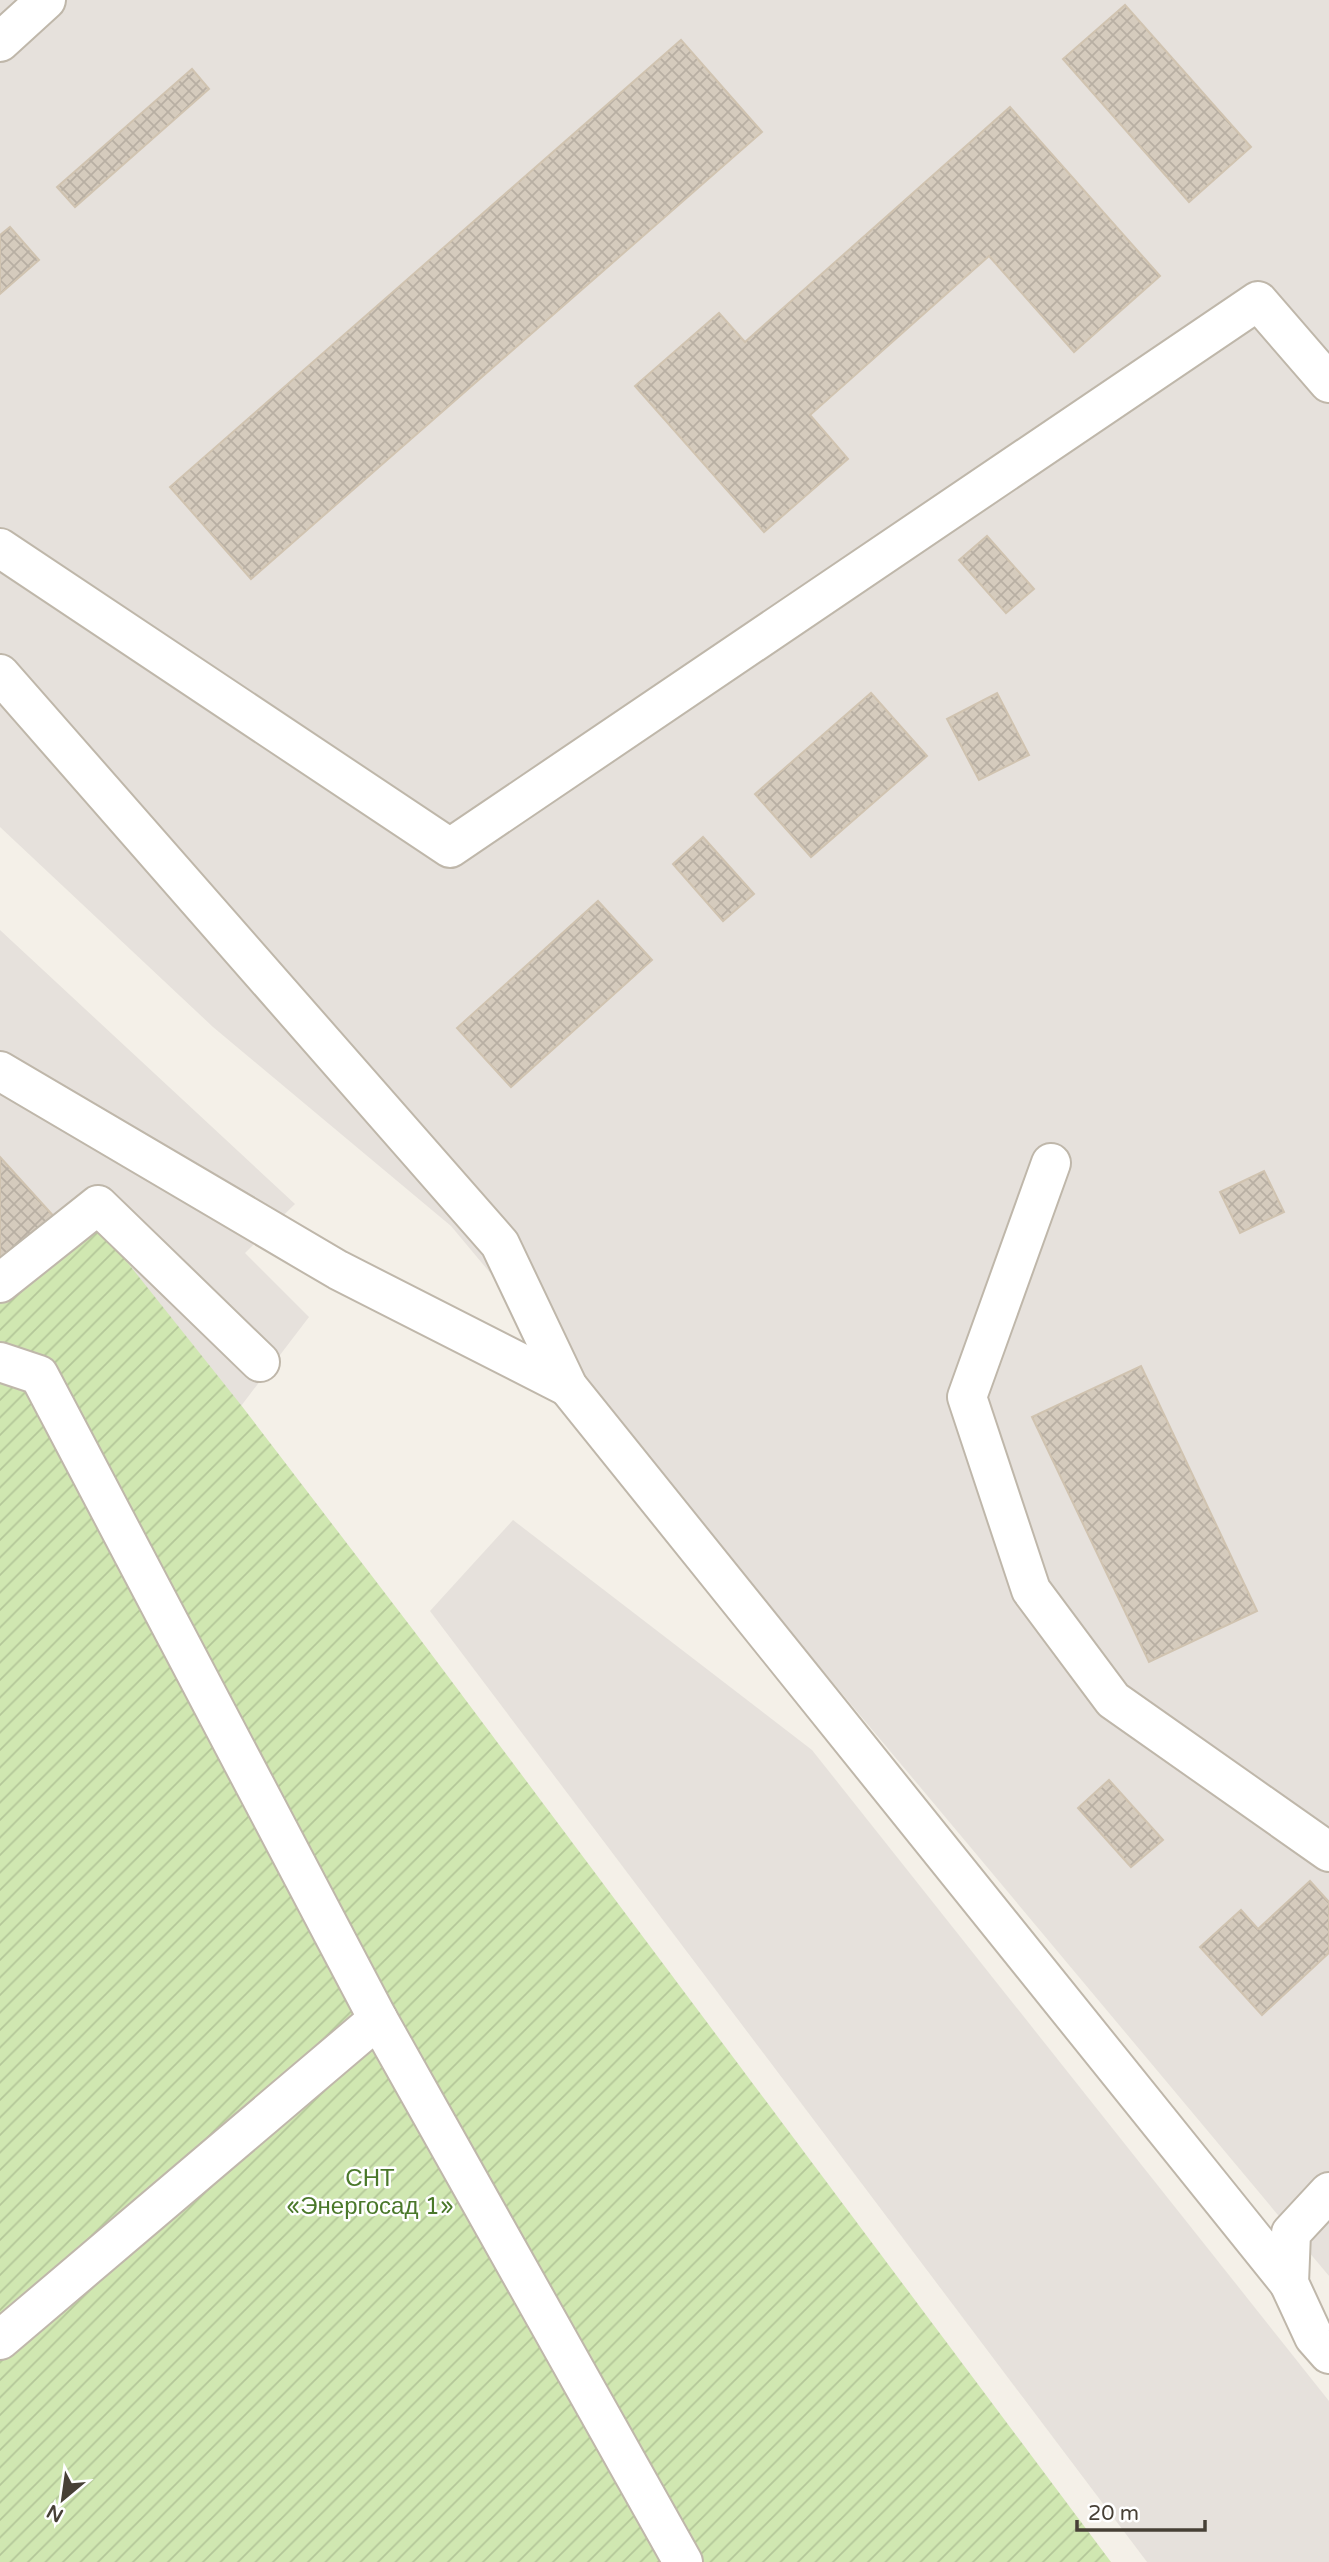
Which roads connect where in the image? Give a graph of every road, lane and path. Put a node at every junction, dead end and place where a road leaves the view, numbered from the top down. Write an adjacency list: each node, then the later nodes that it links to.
1 (46, 0): 2 (lane)
2 (0, 42)
3 (1329, 383): 4 (lane)
4 (0, 548)
5 (0, 674): 11 (lane)
6 (0, 1071): 11 (lane)
7 (1051, 1163): 12 (lane)
8 (0, 1283): 10 (lane)
9 (0, 1362): 13 (lane)
10 (260, 1362)
11 (568, 1387): 15 (lane)
12 (1329, 1852)
13 (377, 2019): 16 (lane); 18 (lane)
14 (1329, 2192): 15 (lane)
15 (1289, 2283): 17 (lane)
16 (0, 2340)
17 (1329, 2354)
18 (683, 2562)

